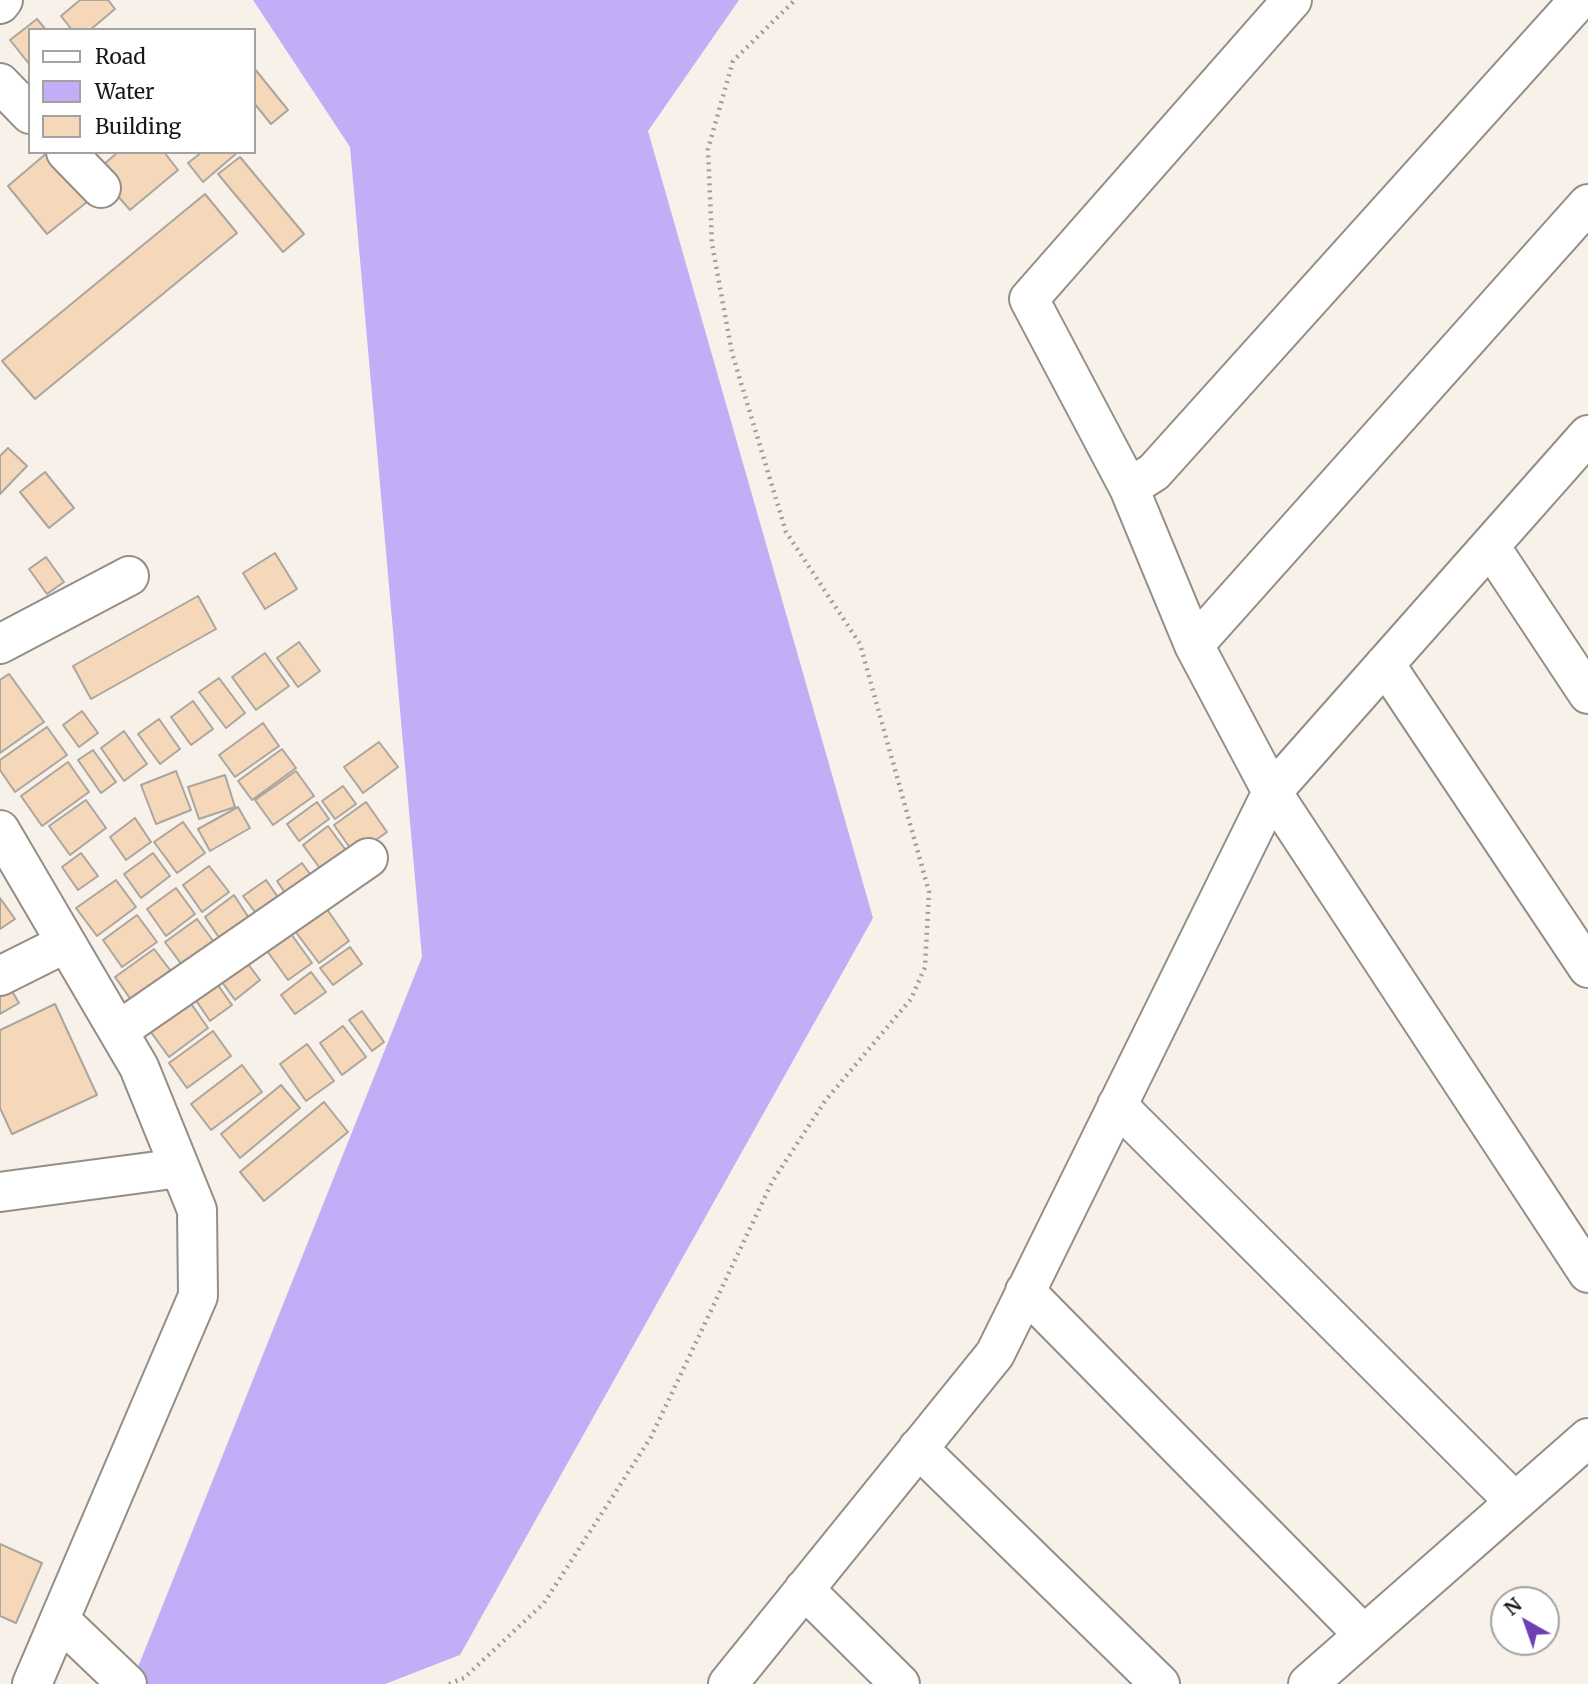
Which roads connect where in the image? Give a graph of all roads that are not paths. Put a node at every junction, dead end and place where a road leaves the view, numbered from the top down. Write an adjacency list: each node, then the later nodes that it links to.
1 (1292, 0): 9 (street)
2 (1579, 4): 9 (street)
3 (0, 83): 4 (street)
4 (28, 112)
5 (68, 154): 6 (street)
6 (101, 188)
7 (1588, 204): 13 (street)
8 (1588, 435): 10 (street)
9 (1129, 488): 13 (street)
10 (1490, 546): 14 (street); 15 (street)
11 (129, 576): 12 (street)
12 (0, 644)
13 (1194, 645): 16 (street)
14 (1385, 664): 16 (street); 20 (street)
15 (1588, 694)
16 (1272, 792): 23 (street); 26 (street)
17 (0, 830): 19 (street)
18 (368, 858): 22 (street)
19 (66, 943): 21 (street); 22 (street)
20 (1588, 968)
21 (0, 976)
22 (118, 1031): 24 (street)
23 (1117, 1105): 27 (street); 30 (street)
24 (180, 1168): 25 (street); 32 (street)
25 (0, 1192)
26 (1588, 1273)
27 (1025, 1292): 29 (street); 33 (street)
28 (1588, 1438): 30 (street)
29 (918, 1448): 31 (street); 38 (street)
30 (1515, 1502): 33 (street)
31 (804, 1589): 36 (street); 37 (street)
32 (61, 1621): 34 (street); 35 (street)
33 (1364, 1635): 39 (street)
34 (120, 1677)
35 (32, 1684)
36 (728, 1684)
37 (900, 1684)
38 (1160, 1684)
39 (1308, 1684)

